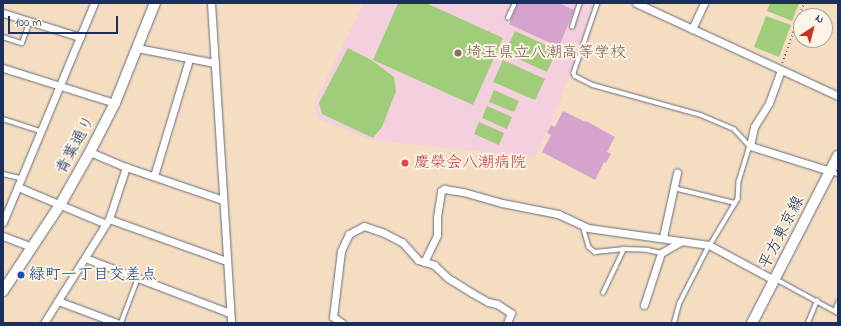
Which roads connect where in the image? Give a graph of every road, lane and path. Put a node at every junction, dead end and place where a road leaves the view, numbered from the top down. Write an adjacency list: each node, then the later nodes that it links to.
1 (94, 3): 16 (street)
2 (155, 3): 17 (street, 青葉通り)
3 (211, 3): 19 (street)
4 (515, 3): 11 (lane)
5 (580, 3): 13 (lane)
6 (598, 3): 27 (lane)
7 (636, 3): 14 (street)
8 (704, 3): 14 (street)
9 (804, 3): 21 (path)
10 (3, 14): 12 (street)
11 (508, 18)
12 (30, 21): 15 (lane); 16 (street)
13 (572, 27)
14 (692, 29): 21 (street)
15 (3, 37)
16 (80, 37): 22 (street)
17 (137, 48): 18 (street); 24 (street, 青葉通り)
18 (189, 59): 19 (street); 34 (street)
19 (215, 63): 38 (street)
20 (3, 68): 22 (street)
21 (780, 69): 23 (street); 27 (street)
22 (60, 85): 24 (street); 26 (street)
23 (838, 96)
24 (115, 102): 28 (street, 青葉通り)
25 (3, 119): 26 (lane)
26 (40, 131): 35 (street)
27 (750, 146): 32 (street); 39 (lane)
28 (90, 152): 30 (street); 40 (street, 青葉通り)
29 (838, 156): 32 (street, 平方東京線)
30 (126, 166): 34 (street); 42 (street)
31 (677, 173): 37 (street)
32 (834, 173): 55 (street, 平方東京線)
33 (3, 174): 35 (lane)
34 (154, 176): 38 (street)
35 (20, 178): 36 (street)
36 (18, 187): 40 (street); 41 (street)
37 (674, 188): 39 (lane); 45 (street)
38 (223, 200): 52 (street)
39 (735, 203): 47 (lane)
40 (60, 205): 42 (street); 48 (street, 青葉通り)
41 (3, 222)
42 (108, 222): 51 (street); 52 (street)
43 (582, 225): 45 (street); 49 (lane); 53 (street)
44 (3, 236): 48 (street)
45 (663, 237): 46 (street)
46 (682, 241): 47 (street); 50 (street)
47 (709, 245): 55 (street); 70 (lane)
48 (32, 247): 56 (street, 青葉通り)
49 (624, 249): 50 (lane); 57 (lane)
50 (661, 253): 61 (street)
51 (85, 258): 54 (street); 58 (street)
52 (226, 261): 62 (street)
53 (424, 262): 68 (street); 69 (street)
54 (138, 278): 62 (street); 66 (lane)
55 (774, 279): 59 (lane); 71 (street, 平方東京線)
56 (3, 291)
57 (603, 292)
58 (58, 301): 64 (street); 65 (street)
59 (817, 301): 63 (lane); 72 (lane)
60 (838, 303): 63 (lane)
61 (644, 305)
62 (230, 312): 67 (street)
63 (837, 312)
64 (44, 323)
65 (117, 323)
66 (120, 323)
67 (231, 323)
68 (342, 323)
69 (507, 323)
70 (674, 323)
71 (752, 323)
72 (808, 323)

